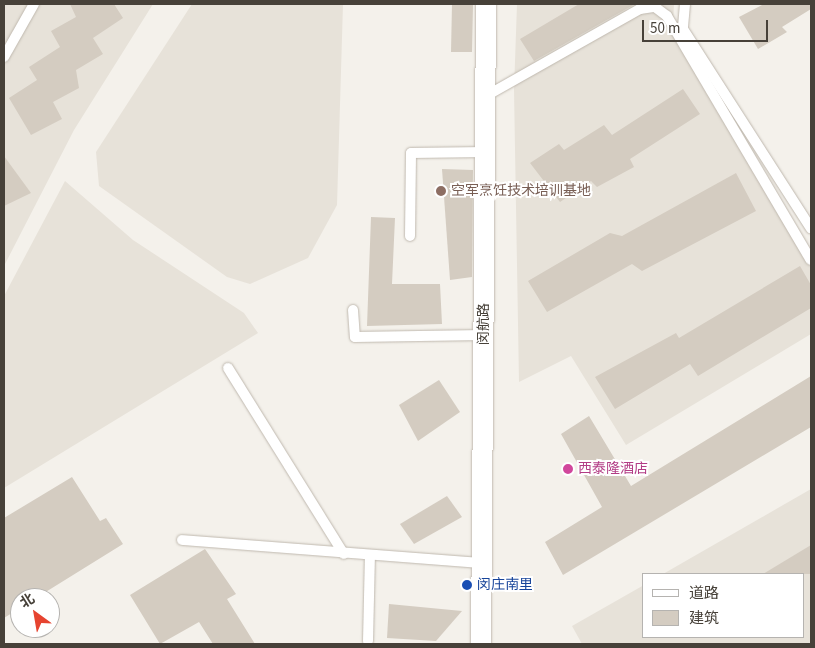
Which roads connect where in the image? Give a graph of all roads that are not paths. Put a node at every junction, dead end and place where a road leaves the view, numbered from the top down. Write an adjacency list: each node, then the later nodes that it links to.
1 (34, 4): 4 (lane)
2 (486, 4): 5 (street, 闵航路)
3 (685, 4): 7 (lane)
4 (4, 57)
5 (486, 96): 6 (street, 闵航路); 9 (lane)
6 (486, 152): 8 (lane); 11 (street, 闵航路)
7 (811, 228)
8 (410, 236)
9 (811, 260)
10 (353, 310): 11 (lane)
11 (484, 336): 16 (street, 闵航路)
12 (228, 368): 14 (lane)
13 (182, 540): 14 (lane)
14 (344, 554): 15 (lane)
15 (370, 556): 16 (lane); 17 (lane)
16 (482, 563): 18 (street, 闵航路)
17 (368, 641)
18 (482, 644)

